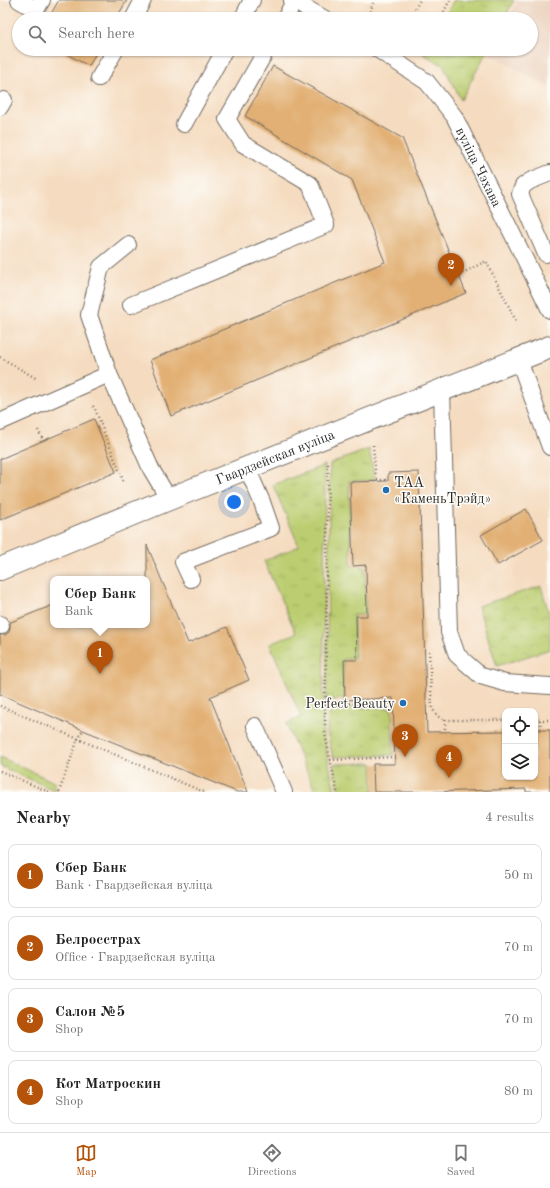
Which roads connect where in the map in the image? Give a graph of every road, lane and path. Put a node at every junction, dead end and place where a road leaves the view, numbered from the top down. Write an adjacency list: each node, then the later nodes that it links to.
1 (19, 0): 2 (lane)
2 (42, 0)
3 (143, 0): 9 (lane)
4 (252, 0): 10 (lane)
5 (374, 0): 13 (path)
6 (420, 0): 14 (path)
7 (450, 0): 15 (path)
8 (293, 1): 11 (lane); 12 (lane)
9 (137, 12)
10 (246, 12)
11 (288, 12)
12 (313, 12)
13 (370, 12)
14 (413, 12)
15 (444, 12)
16 (112, 56): 20 (lane)
17 (221, 56): 21 (lane)
18 (264, 56): 26 (lane)
19 (387, 56): 27 (lane, вуліца Чэхава)
20 (99, 78)
21 (184, 124)
22 (550, 173): 24 (lane)
23 (128, 245): 31 (lane)
24 (546, 254)
25 (459, 275): 28 (path)
26 (131, 305)
27 (550, 310)
28 (517, 323)
29 (550, 347): 30 (street, Гвардзейская вуліца)
30 (519, 360): 32 (street, Гвардзейская вуліца); 38 (lane)
31 (110, 374): 34 (lane); 43 (lane)
32 (442, 390): 40 (street, Гвардзейская вуліца); 48 (lane)
33 (91, 405): 42 (path)
34 (0, 422)
35 (36, 426): 37 (path)
36 (372, 439): 41 (path)
37 (43, 440)
38 (550, 448)
39 (328, 456): 50 (path)
40 (247, 468): 43 (street, Гвардзейская вуліца); 45 (lane)
41 (386, 481)
42 (124, 483)
43 (169, 499): 44 (street, Гвардзейская вуліца)
44 (0, 569)
45 (191, 579)
46 (424, 650): 47 (path)
47 (429, 651)
48 (550, 686)
49 (394, 703): 50 (path)
50 (325, 704): 61 (path)
51 (0, 706): 59 (path)
52 (445, 720): 58 (path)
53 (540, 720): 54 (path); 57 (path)
54 (550, 720)
55 (255, 726): 66 (lane)
56 (84, 730): 59 (path)
57 (541, 730)
58 (445, 732)
59 (78, 739): 64 (path); 65 (path)
60 (395, 757): 61 (path)
61 (330, 760): 67 (path)
62 (0, 771): 63 (path)
63 (48, 792)
64 (59, 792)
65 (204, 792)
66 (284, 792)
67 (337, 792)

